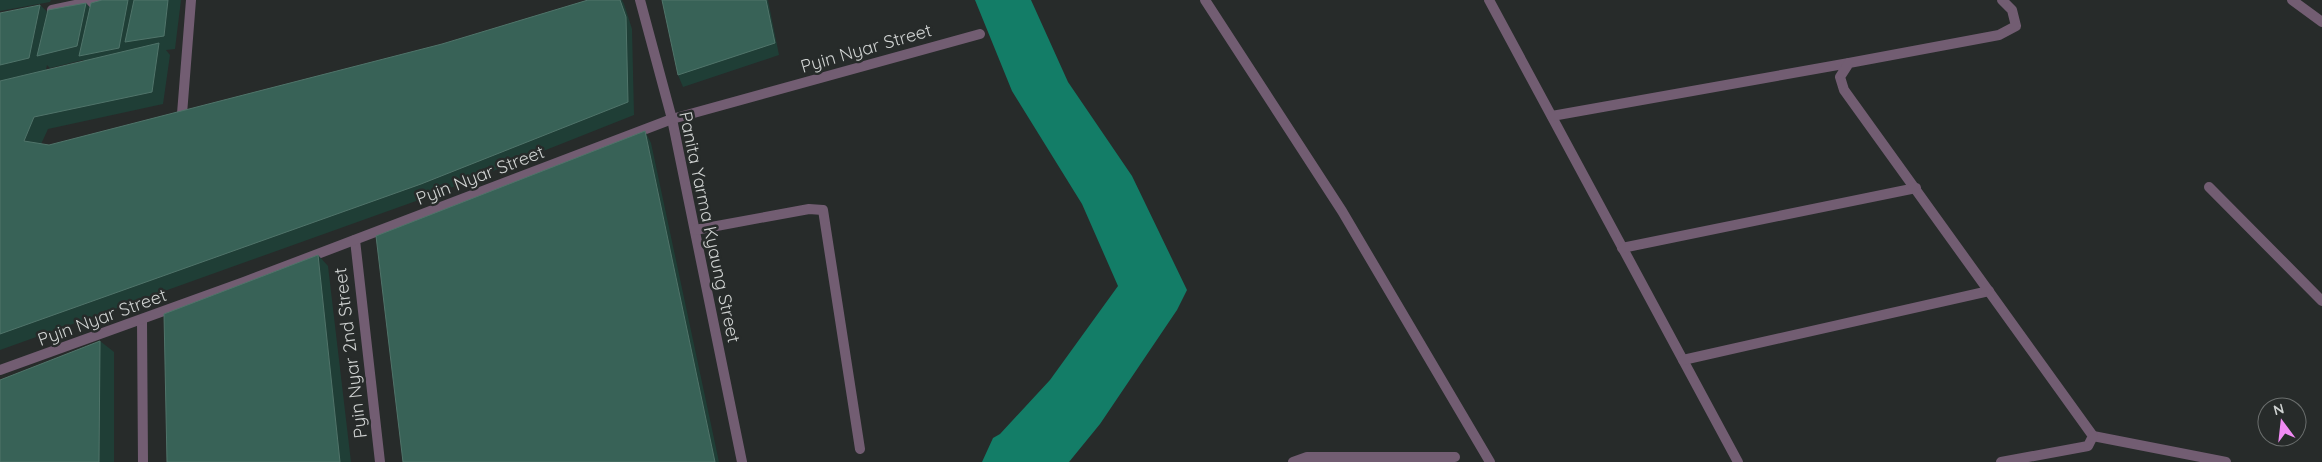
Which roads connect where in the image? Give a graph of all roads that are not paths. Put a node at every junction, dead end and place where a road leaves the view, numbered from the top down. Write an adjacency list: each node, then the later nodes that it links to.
1 (98, 0): 8 (street)
2 (191, 0): 12 (street)
3 (640, 0): 14 (street, Panita Yarma Kyaung Street)
4 (1205, 0): 32 (street)
5 (1489, 0): 13 (street)
6 (2002, 0): 11 (street)
7 (2292, 0): 9 (street)
8 (44, 11)
9 (2322, 22)
10 (980, 34): 14 (street, Pyin Nyar Street)
11 (1850, 62): 13 (street); 16 (street)
12 (182, 114)
13 (1552, 116): 19 (street)
14 (672, 119): 17 (street, Panita Yarma Kyaung Street); 18 (street, Pyin Nyar Street)
15 (2209, 187): 21 (street)
16 (1916, 188): 19 (street); 20 (street)
17 (695, 230): 26 (street); 30 (street, Panita Yarma Kyaung Street)
18 (355, 240): 22 (street, Pyin Nyar Street); 29 (street, Pyin Nyar 2nd Street)
19 (1622, 248): 23 (street)
20 (1989, 291): 23 (street); 25 (street)
21 (2322, 301)
22 (142, 320): 24 (street, Pyin Nyar Street); 28 (street)
23 (1683, 360): 33 (street)
24 (0, 370)
25 (2093, 436): 34 (street); 35 (street)
26 (860, 450)
27 (1455, 457): 31 (street)
28 (143, 462)
29 (380, 462)
30 (742, 462)
31 (1293, 462)
32 (1490, 462)
33 (1738, 462)
34 (2002, 462)
35 (2226, 462)

